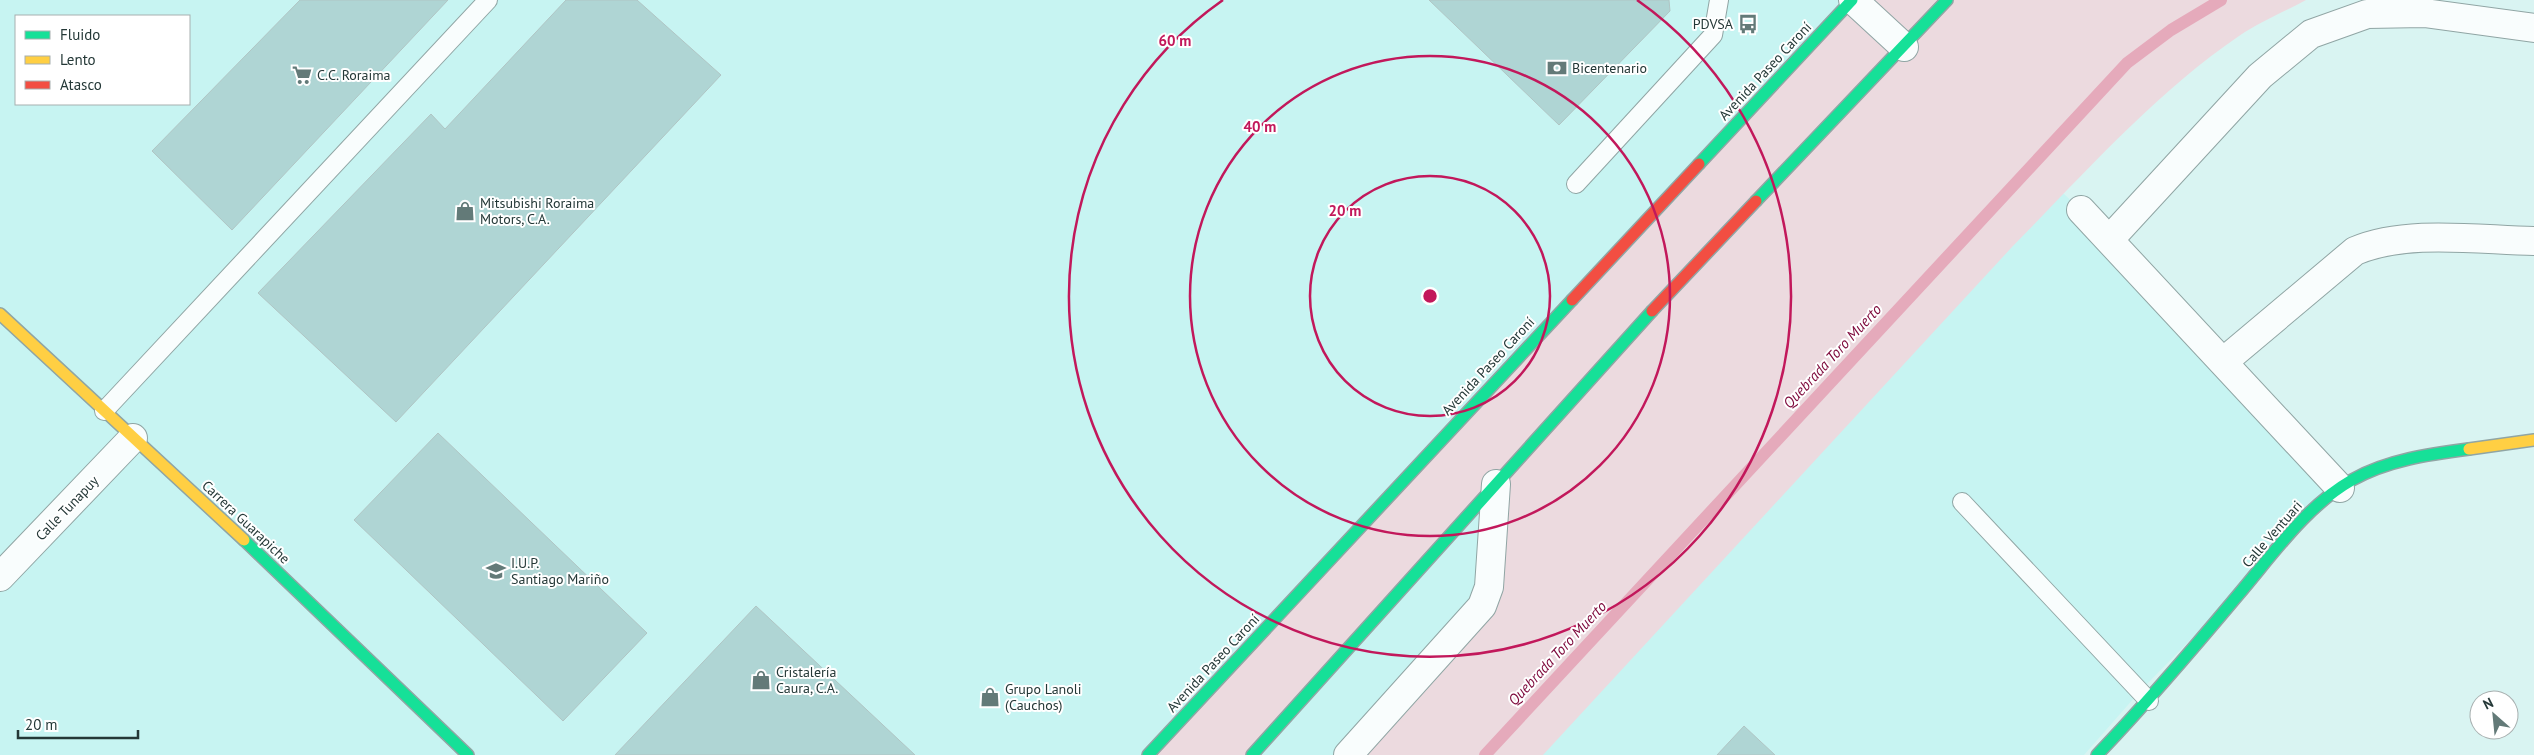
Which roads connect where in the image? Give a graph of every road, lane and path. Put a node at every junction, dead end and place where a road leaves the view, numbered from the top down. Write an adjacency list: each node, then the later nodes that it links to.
1 (488, 0): 13 (lane)
2 (1719, 0): 7 (lane)
3 (1852, 0): 6 (street); 22 (street, Avenida Paseo Caroní)
4 (1947, 0): 6 (street)
5 (2534, 28): 9 (street)
6 (1904, 47): 16 (street)
7 (1576, 184)
8 (2081, 210): 9 (street)
9 (2109, 240): 12 (street)
10 (2534, 241): 12 (street)
11 (0, 314): 13 (street, Carrera Guarapiche)
12 (2223, 362): 17 (street)
13 (104, 411): 14 (street, Carrera Guarapiche)
14 (133, 438): 19 (street, Calle Tunapuy); 21 (street, Carrera Guarapiche)
15 (2534, 440): 17 (street, Calle Ventuari)
16 (1496, 484): 23 (street); 24 (street)
17 (2340, 488): 20 (street, Calle Ventuari)
18 (1962, 502): 20 (lane)
19 (0, 577)
20 (2148, 701): 25 (street, Calle Ventuari)
21 (468, 755)
22 (1148, 755)
23 (1252, 755)
24 (1348, 755)
25 (2097, 755)

